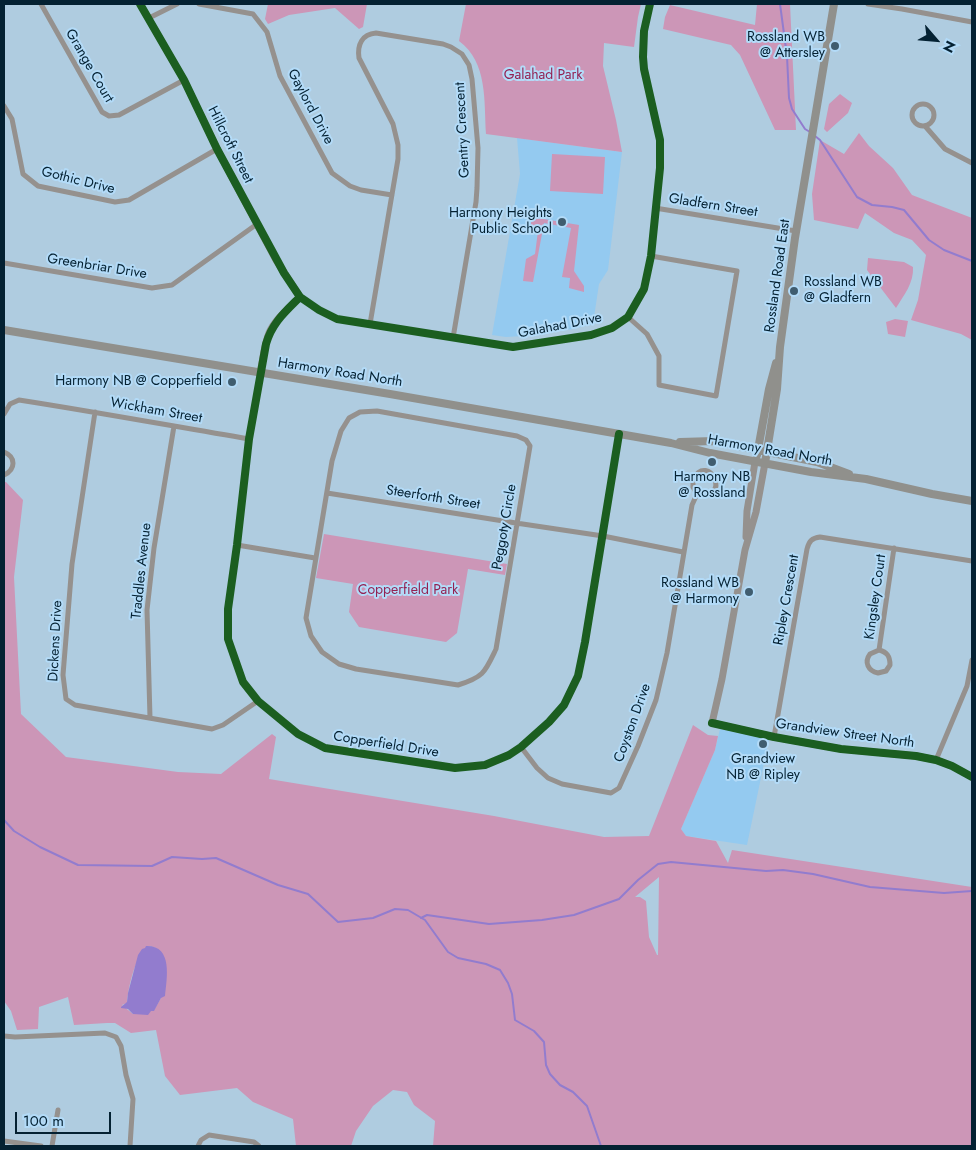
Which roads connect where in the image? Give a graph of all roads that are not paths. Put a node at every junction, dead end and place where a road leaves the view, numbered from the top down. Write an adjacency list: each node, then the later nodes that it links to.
1 (41, 4): 11 (street, Grange Court)
2 (140, 4): 9 (street, Hillcroft Street)
3 (177, 4): 9 (street)
4 (199, 4): 16 (street, Gaylord Drive)
5 (650, 4): 17 (street, Galahad Drive)
6 (834, 4): 19 (main road, Rossland Road East)
7 (868, 4): 8 (street)
8 (902, 6): 10 (street)
9 (149, 18): 11 (street, Hillcroft Street)
10 (972, 22)
11 (184, 80): 14 (street, Hillcroft Street)
12 (4, 106): 14 (street, Gothic Drive)
13 (925, 126): 13 (street); 15 (street)
14 (217, 149): 18 (street, Hillcroft Street)
15 (972, 163)
16 (392, 195): 24 (street, Gentry Crescent); 26 (street, Gentry Crescent)
17 (655, 208): 19 (street, Gladfern Street); 20 (street, Galahad Drive)
18 (257, 224): 21 (street, Greenbriar Drive); 22 (street, Hillcroft Street)
19 (796, 231): 27 (main road, Rossland Road East)
20 (651, 256): 23 (street, Galahad Drive); 23 (street)
21 (4, 263)
22 (300, 297): 24 (street, Galahad Drive); 28 (street)
23 (628, 317): 26 (street, Galahad Drive)
24 (370, 324): 26 (street, Galahad Drive)
25 (4, 330): 28 (main road, Harmony Road North)
26 (452, 338)
27 (780, 347): 35 (main road); 37 (main road, Rossland Road East)
28 (260, 373): 32 (main road, Harmony Road North); 33 (street, Copperfield Drive)
29 (95, 412): 30 (street, Wickham Street); 31 (street, Wickham Street); 56 (street, Dickens Drive)
30 (4, 414)
31 (174, 426): 33 (street, Wickham Street); 56 (street, Traddles Avenue)
32 (619, 434): 34 (main road, Harmony Road North); 46 (street, Copperfield Drive)
33 (249, 439): 47 (street, Copperfield Drive)
34 (672, 443): 35 (main road, Harmony Road North); 38 (main road, Harmony Road North)
35 (758, 450): 37 (main road, Harmony Road North); 38 (main road)
36 (4, 452): 40 (street)
37 (767, 452): 39 (main road, Rossland Road East); 41 (main road, Harmony Road North)
38 (755, 462): 39 (main road, Harmony Road North); 49 (street, Rossland Road East)
39 (765, 464): 41 (main road, Harmony Road North); 49 (street, Rossland Road East)
40 (4, 475)
41 (866, 479): 44 (main road, Harmony Road North)
42 (327, 492): 45 (street, Steerforth Street); 45 (street, Peggoty Circle); 51 (street, Peggoty Circle)
43 (697, 494): 43 (street); 50 (street, Coyston Drive)
44 (972, 501)
45 (516, 524): 46 (street, Steerforth Street); 51 (street, Peggoty Circle)
46 (603, 536): 50 (street, Steerforth Street); 59 (street, Copperfield Drive)
47 (237, 546): 51 (street); 55 (street, Copperfield Drive)
48 (894, 548): 52 (street, Ripley Crescent); 53 (street, Kingsley Court); 58 (street, Ripley Crescent)
49 (745, 550): 57 (street, Rossland Road East)
50 (683, 552): 59 (street, Coyston Drive)
51 (315, 558)
52 (972, 561)
53 (879, 650): 53 (street, Kingsley Court)
54 (972, 660): 60 (street)
55 (258, 701): 56 (street, Dickens Drive); 59 (street, Copperfield Drive)
56 (150, 718)
57 (712, 723): 58 (street, Grandview Street North)
58 (774, 737): 60 (street, Grandview Street North)
59 (521, 747)
60 (936, 760): 61 (street, Grandview Street North)
61 (972, 777)
62 (4, 1036): 67 (street)
63 (58, 1110): 66 (street)
64 (4, 1141): 65 (street)
65 (41, 1146)
66 (52, 1146)
67 (130, 1146)
68 (198, 1146): 69 (street)
69 (259, 1146)

